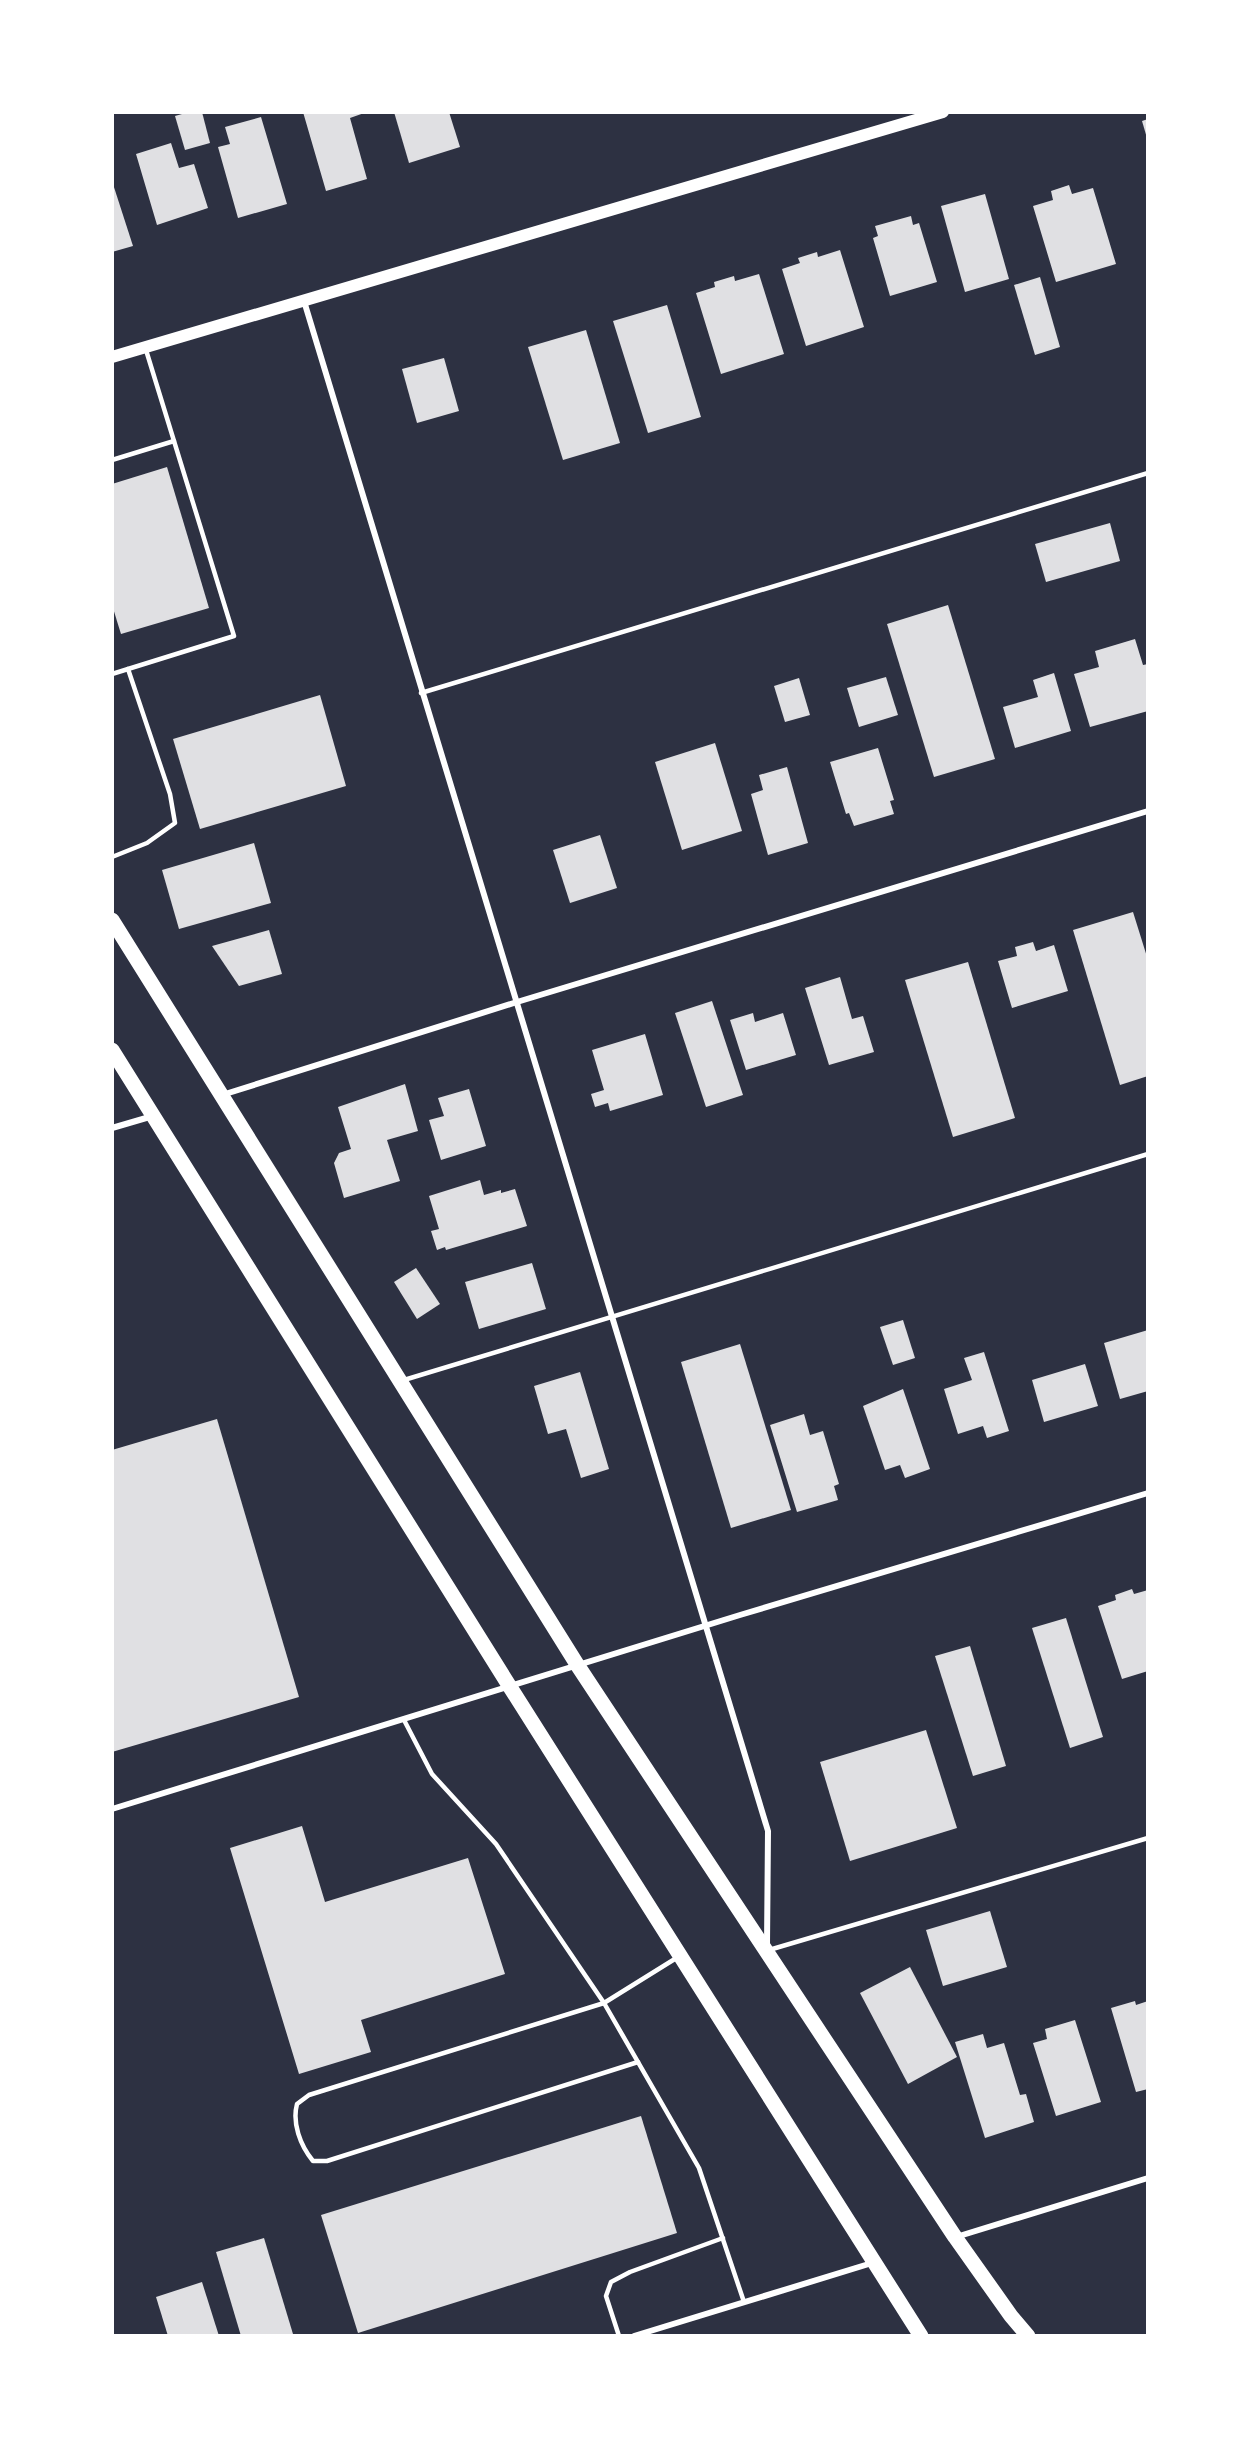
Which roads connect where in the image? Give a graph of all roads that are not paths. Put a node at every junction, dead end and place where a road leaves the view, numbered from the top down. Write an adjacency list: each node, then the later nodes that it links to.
1 (943, 112): 2 (main road)
2 (304, 301): 3 (main road); 10 (street)
3 (145, 347): 4 (main road); 5 (lane)
4 (112, 357)
5 (174, 441): 6 (lane); 8 (lane)
6 (112, 460)
7 (1148, 473): 10 (lane)
8 (128, 669): 9 (lane); 12 (lane)
9 (112, 674)
10 (421, 693): 14 (street)
11 (1148, 811): 14 (street)
12 (112, 857)
13 (112, 920): 16 (main road)
14 (517, 1002): 16 (street); 20 (street)
15 (113, 1054): 17 (main road)
16 (221, 1095): 21 (main road)
17 (154, 1116): 18 (street); 25 (main road)
18 (112, 1128)
19 (1148, 1154): 20 (lane)
20 (613, 1316): 21 (lane); 23 (street)
21 (400, 1381): 24 (main road)
22 (1148, 1493): 23 (street)
23 (708, 1625): 24 (street); 29 (street)
24 (578, 1666): 25 (street); 29 (main road)
25 (510, 1687): 26 (street); 30 (main road)
26 (404, 1720): 27 (street); 31 (lane)
27 (112, 1809)
28 (1148, 1838): 29 (lane)
29 (767, 1951): 34 (main road)
30 (680, 1955): 31 (lane); 36 (main road)
31 (604, 2003): 32 (lane); 32 (lane)
32 (638, 2062): 35 (lane)
33 (1148, 2178): 34 (street)
34 (955, 2237): 41 (main road)
35 (723, 2238): 37 (lane); 38 (lane)
36 (873, 2262): 37 (street); 40 (main road)
37 (744, 2302): 39 (street)
38 (619, 2336)
39 (634, 2336)
40 (921, 2336)
41 (1028, 2336)

